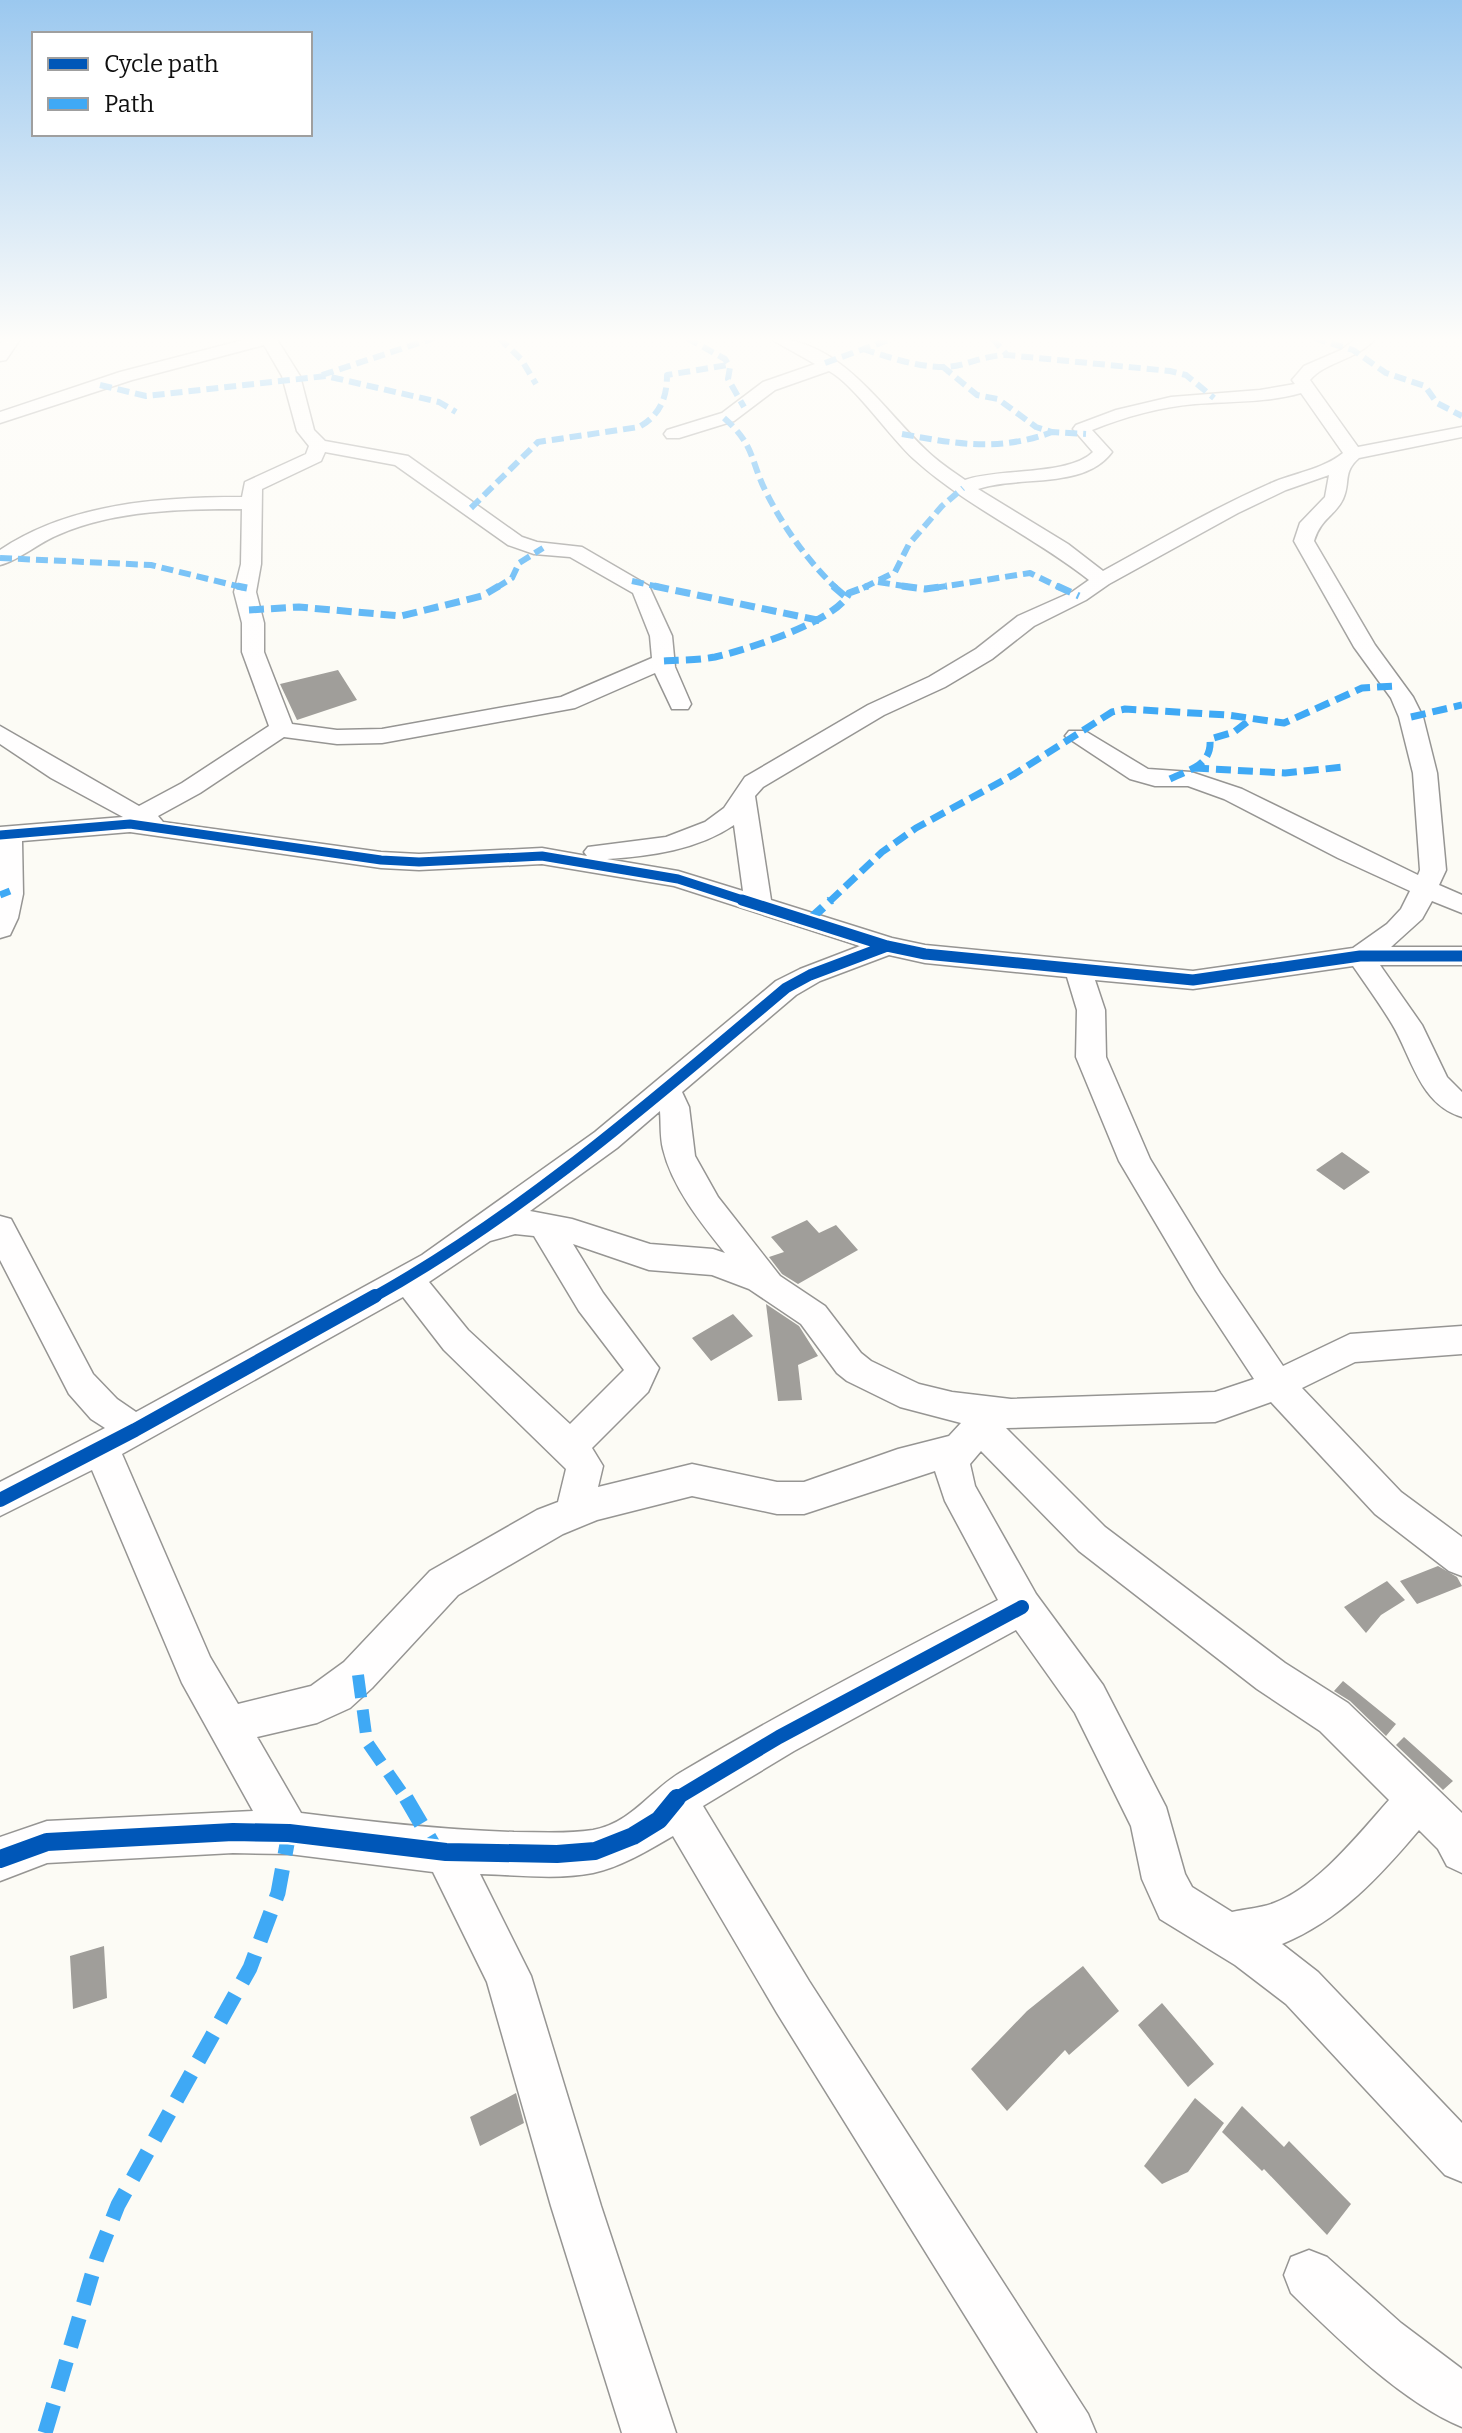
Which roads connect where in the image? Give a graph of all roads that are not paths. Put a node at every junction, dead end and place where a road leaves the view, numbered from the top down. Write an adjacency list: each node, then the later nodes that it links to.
1 (316, 452): 9 (street)
2 (355, 452): 12 (street)
3 (917, 452): 8 (street)
4 (1103, 452): 8 (street)
5 (1345, 452): 7 (street)
6 (1378, 452): 7 (street)
7 (1346, 459): 11 (street); 21 (street)
8 (963, 488): 11 (street)
9 (250, 503): 10 (street); 14 (street)
10 (0, 559)
11 (1102, 580): 17 (street)
12 (664, 661): 13 (street); 14 (street)
13 (680, 704)
14 (281, 730): 18 (street)
15 (0, 733): 18 (street)
16 (1077, 736): 21 (street)
17 (743, 796): 20 (street); 22 (street)
18 (150, 822): 19 (street); 20 (street)
19 (4, 834): 24 (street)
20 (542, 856): 22 (street)
21 (1429, 878): 23 (street); 26 (street)
22 (758, 903): 25 (street)
23 (1462, 905)
24 (0, 929)
25 (887, 946): 28 (street); 29 (street)
26 (1360, 956): 27 (street); 28 (street); 30 (street)
27 (1462, 956)
28 (1078, 969): 37 (street)
29 (665, 1091): 33 (street); 35 (street)
30 (1462, 1106)
31 (0, 1228): 39 (street)
32 (546, 1228): 33 (street); 35 (street); 40 (street)
33 (481, 1231): 34 (street)
34 (407, 1278): 39 (street); 40 (street)
35 (772, 1287): 38 (street)
36 (1462, 1340): 37 (street)
37 (1277, 1385): 38 (street); 44 (street)
38 (978, 1429): 43 (street); 45 (street); 48 (street)
39 (135, 1430): 41 (street)
40 (570, 1447): 43 (street)
41 (101, 1448): 42 (street); 46 (street)
42 (0, 1500)
43 (574, 1512): 46 (street)
44 (1462, 1559)
45 (1022, 1607): 47 (street); 53 (street)
46 (233, 1730): 49 (street)
47 (675, 1799): 51 (street); 58 (street)
48 (1418, 1799): 50 (street); 53 (street)
49 (289, 1833): 51 (street); 52 (street)
50 (1462, 1851)
51 (446, 1852): 57 (street)
52 (0, 1859)
53 (1227, 1935): 54 (street)
54 (1462, 2158)
55 (1309, 2275): 56 (street)
56 (1462, 2401)
57 (649, 2433)
58 (1069, 2433)

